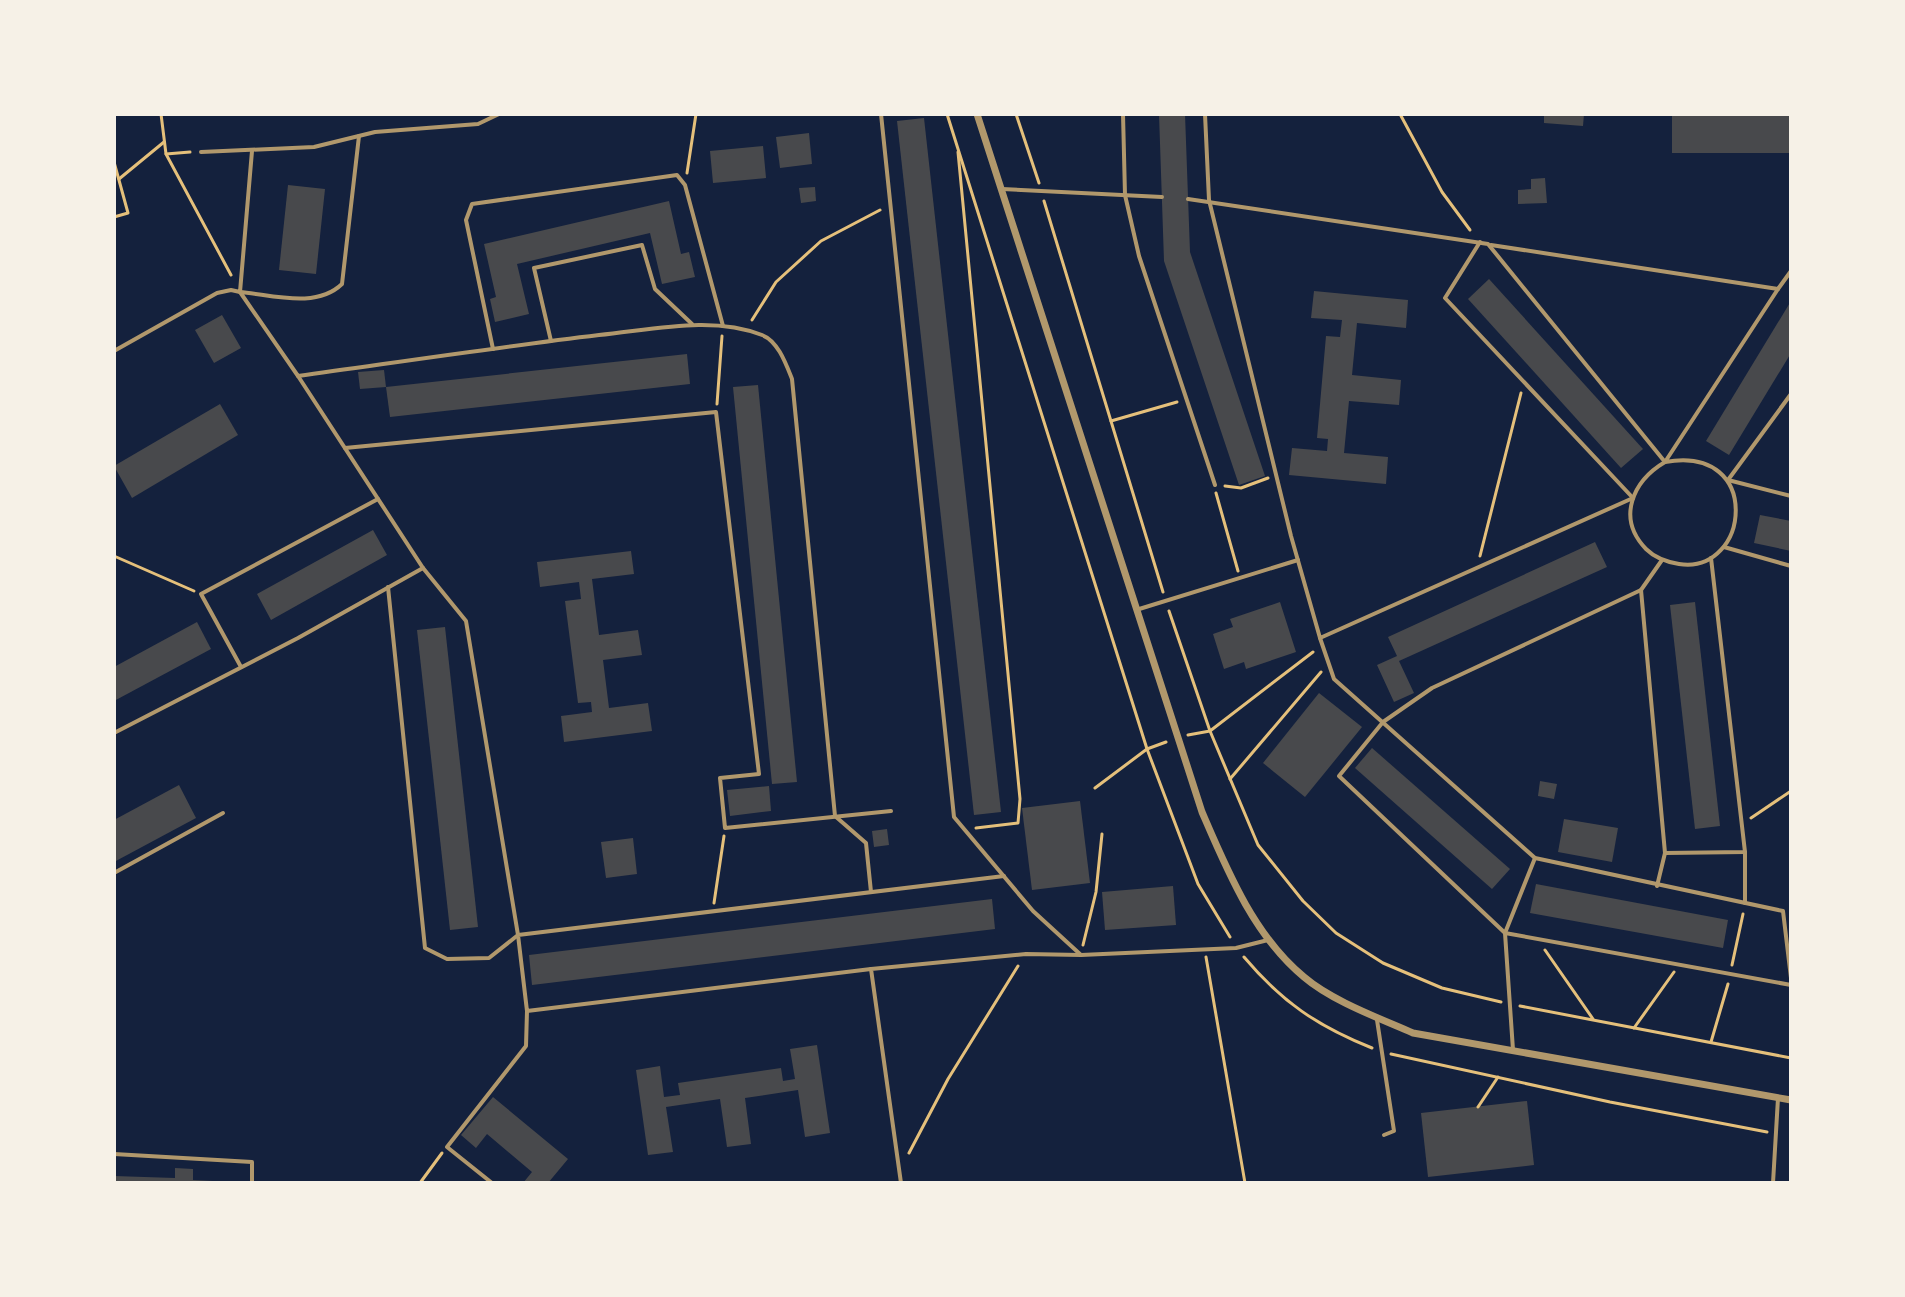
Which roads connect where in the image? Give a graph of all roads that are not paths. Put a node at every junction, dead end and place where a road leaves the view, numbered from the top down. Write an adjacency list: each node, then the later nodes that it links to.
1 (499, 114): 6 (lane)
2 (881, 114): 53 (lane)
3 (977, 114): 9 (street)
4 (1123, 114): 10 (lane)
5 (1205, 114): 13 (lane)
6 (359, 136): 7 (lane); 18 (lane)
7 (252, 151): 8 (lane); 18 (lane)
8 (201, 152)
9 (1002, 189): 10 (lane); 41 (street)
10 (1125, 195): 11 (lane); 29 (lane)
11 (1162, 197)
12 (1188, 199): 13 (lane)
13 (1209, 200): 14 (lane); 35 (lane)
14 (1480, 242): 15 (lane); 31 (lane)
15 (1488, 244): 17 (lane); 27 (lane)
16 (1791, 271): 17 (lane)
17 (1778, 289): 27 (lane)
18 (240, 292): 23 (lane); 24 (lane)
19 (694, 325): 20 (lane); 21 (lane); 21 (lane)
20 (723, 326): 22 (lane); 48 (lane)
21 (551, 341): 22 (lane)
22 (493, 349): 24 (lane)
23 (114, 351)
24 (298, 376): 26 (lane)
25 (1791, 394): 28 (lane)
26 (345, 448): 32 (lane); 48 (lane)
27 (1665, 462): 28 (lane); 31 (lane)
28 (1728, 480): 30 (lane); 33 (lane)
29 (1215, 485)
30 (1791, 496)
31 (1633, 498): 36 (lane); 42 (lane)
32 (378, 499): 38 (lane); 43 (lane)
33 (1724, 547): 34 (lane); 37 (lane)
34 (1711, 558): 36 (lane); 49 (lane)
35 (1298, 560): 41 (lane); 42 (lane)
36 (1662, 560): 40 (lane)
37 (1791, 566)
38 (423, 568): 39 (lane); 60 (lane)
39 (388, 587): 43 (lane); 60 (lane)
40 (1641, 590): 44 (lane); 50 (lane)
41 (1136, 610): 61 (street)
42 (1320, 638): 44 (lane)
43 (241, 667): 45 (lane)
44 (1383, 722): 51 (lane); 59 (lane)
45 (114, 733)
46 (891, 811): 48 (lane)
47 (223, 813): 52 (lane)
48 (835, 816): 55 (lane)
49 (1745, 852): 50 (lane); 56 (lane)
50 (1665, 853): 54 (lane)
51 (1535, 858): 54 (lane); 59 (lane)
52 (114, 873)
53 (1004, 876): 55 (lane); 62 (lane)
54 (1657, 886): 56 (lane)
55 (871, 892): 60 (lane)
56 (1745, 903): 57 (lane)
57 (1783, 911): 58 (lane); 64 (lane)
58 (1791, 912)
59 (1505, 933): 65 (lane); 68 (lane)
60 (518, 935): 66 (lane)
61 (1268, 940): 62 (lane); 67 (street)
62 (1081, 955): 63 (lane)
63 (871, 969): 66 (lane); 75 (lane)
64 (1791, 978)
65 (1791, 985)
66 (527, 1011): 74 (lane)
67 (1377, 1017): 68 (street); 71 (lane)
68 (1513, 1050): 69 (street)
69 (1778, 1098): 70 (street); 76 (lane)
70 (1791, 1100)
71 (1384, 1135)
72 (114, 1154): 73 (lane)
73 (252, 1183)
74 (492, 1183)
75 (901, 1183)
76 (1773, 1183)

